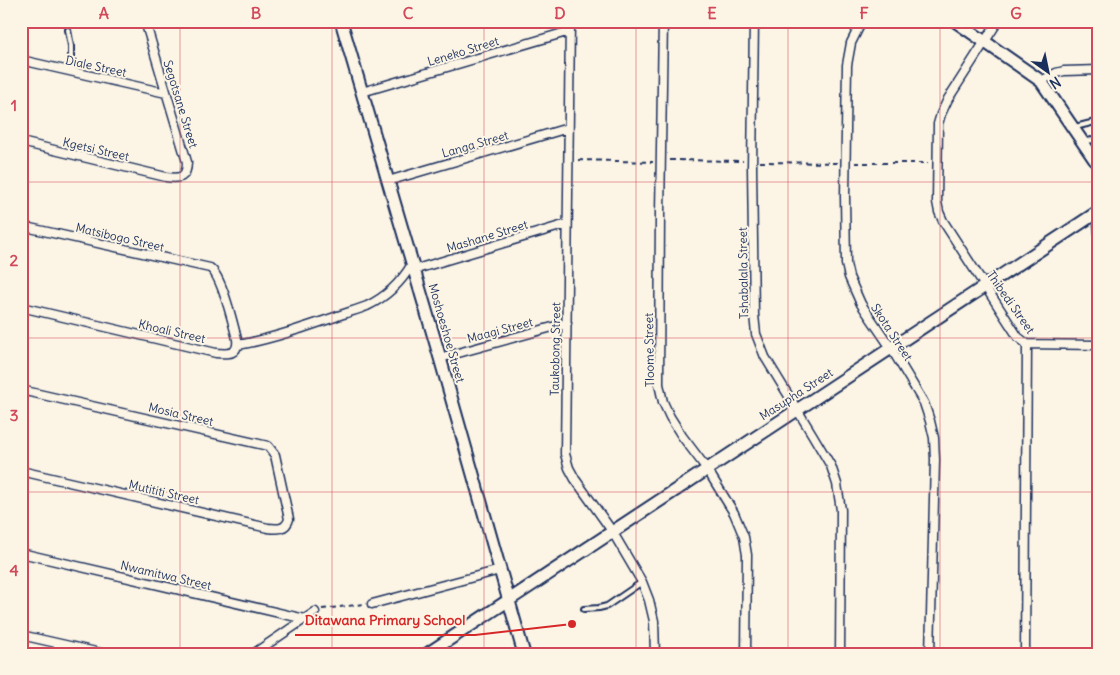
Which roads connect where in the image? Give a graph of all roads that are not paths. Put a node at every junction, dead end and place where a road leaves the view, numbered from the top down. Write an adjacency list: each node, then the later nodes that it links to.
1 (146, 21): 17 (street, Segotsane Street)
2 (341, 21): 16 (street, Moshoeshoe Street)
3 (570, 21): 10 (street, Taukobong Street)
4 (663, 21): 42 (street, Tloome Street)
5 (754, 21): 41 (street, Tshabalala Street)
6 (862, 21): 38 (street, Skota Street)
7 (956, 21): 11 (street)
8 (998, 21): 11 (street, Thibedi Street)
9 (68, 30): 14 (lane)
10 (570, 31): 16 (street, Leneko Street); 20 (street, Taukobong Street)
11 (984, 42): 15 (street); 32 (street, Thibedi Street)
12 (21, 60): 14 (street, Diale Street)
13 (1099, 70): 15 (street)
14 (72, 72): 17 (street, Diale Street)
15 (1041, 81): 19 (street)
16 (362, 92): 26 (street, Moshoeshoe Street)
17 (166, 93): 25 (street, Segotsane Street)
18 (1099, 121): 19 (lane)
19 (1072, 127): 22 (street)
20 (568, 128): 26 (street, Langa Street); 28 (street, Taukobong Street)
21 (21, 142): 25 (street, Kgetsi Street)
22 (1082, 142): 23 (lane); 24 (street)
23 (1099, 142)
24 (1099, 166)
25 (166, 177)
26 (388, 181): 31 (street, Moshoeshoe Street)
27 (1098, 211): 30 (street); 32 (street, Masupha Street)
28 (567, 224): 31 (street, Mashane Street); 34 (street, Taukobong Street)
29 (21, 226): 35 (street, Matsibogo Street)
30 (1099, 233)
31 (413, 267): 35 (street, Khoali Street); 39 (street, Moshoeshoe Street)
32 (985, 285): 36 (street, Thibedi Street); 38 (street, Masupha Street)
33 (21, 307): 35 (street, Khoali Street)
34 (567, 324): 39 (street, Maagi Street); 45 (street, Taukobong Street)
35 (238, 344)
36 (1027, 344): 37 (street); 63 (street, Thibedi Street)
37 (1099, 345)
38 (890, 348): 41 (street, Masupha Street); 62 (street, Skota Street)
39 (440, 358): 47 (street, Moshoeshoe Street)
40 (21, 390): 44 (street, Mosia Street)
41 (797, 409): 42 (street, Masupha Street); 61 (street, Tshabalala Street)
42 (707, 469): 45 (street, Masupha Street); 60 (street, Tloome Street)
43 (21, 471): 44 (street, Mutititi Street)
44 (288, 512)
45 (612, 531): 48 (street, Taukobong Street); 49 (street, Masupha Street)
46 (21, 553): 53 (street, Nwamitwa Street)
47 (500, 570): 49 (street, Moshoeshoe Street); 50 (street)
48 (642, 582): 51 (lane); 59 (street, Taukobong Street)
49 (508, 600): 57 (street, Masupha Street); 58 (street, Moshoeshoe Street)
50 (372, 604)
51 (584, 609)
52 (315, 612): 53 (street)
53 (305, 619): 56 (street)
54 (21, 635): 55 (street)
55 (105, 654)
56 (253, 654)
57 (427, 654)
58 (524, 654)
59 (654, 654)
60 (746, 654)
61 (840, 654)
62 (930, 654)
63 (1025, 654)

